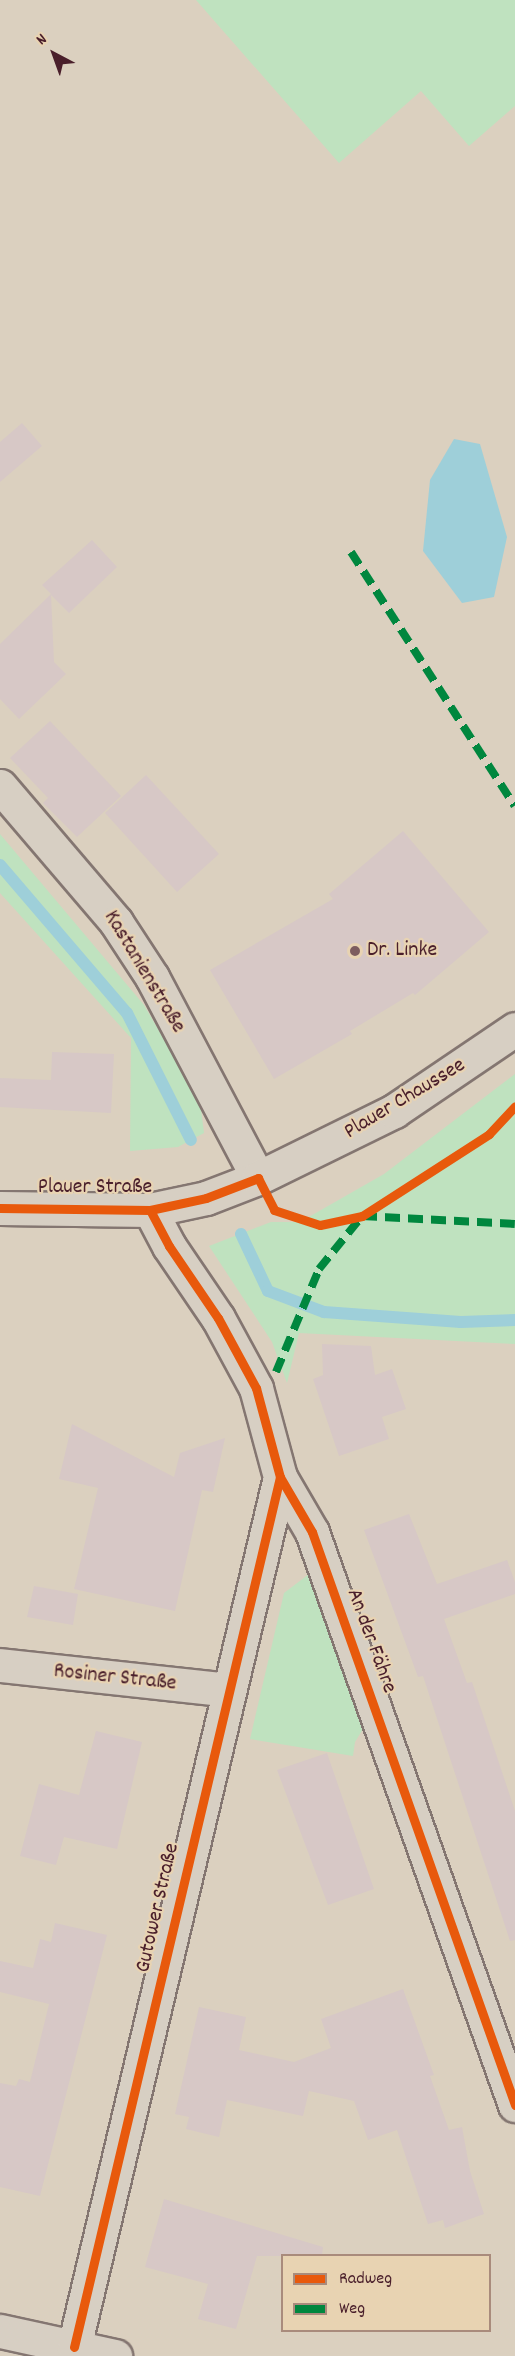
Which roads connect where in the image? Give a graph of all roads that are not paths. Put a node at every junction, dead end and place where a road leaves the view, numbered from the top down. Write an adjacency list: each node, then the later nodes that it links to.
1 (0, 786): 3 (street, Kastanienstraße)
2 (515, 1029): 3 (street, Plauer Chaussee)
3 (258, 1178): 5 (street, Plauer Straße)
4 (0, 1208): 5 (street, Plauer Straße)
5 (150, 1210): 6 (street, An der Fähre)
6 (280, 1477): 8 (street, Gutower Straße); 9 (street, An der Fähre)
7 (0, 1665): 8 (street, Rosiner Straße)
8 (229, 1690): 11 (street, Gutower Straße)
9 (515, 2105)
10 (0, 2331): 11 (street)
11 (74, 2347): 12 (street)
12 (115, 2356)

